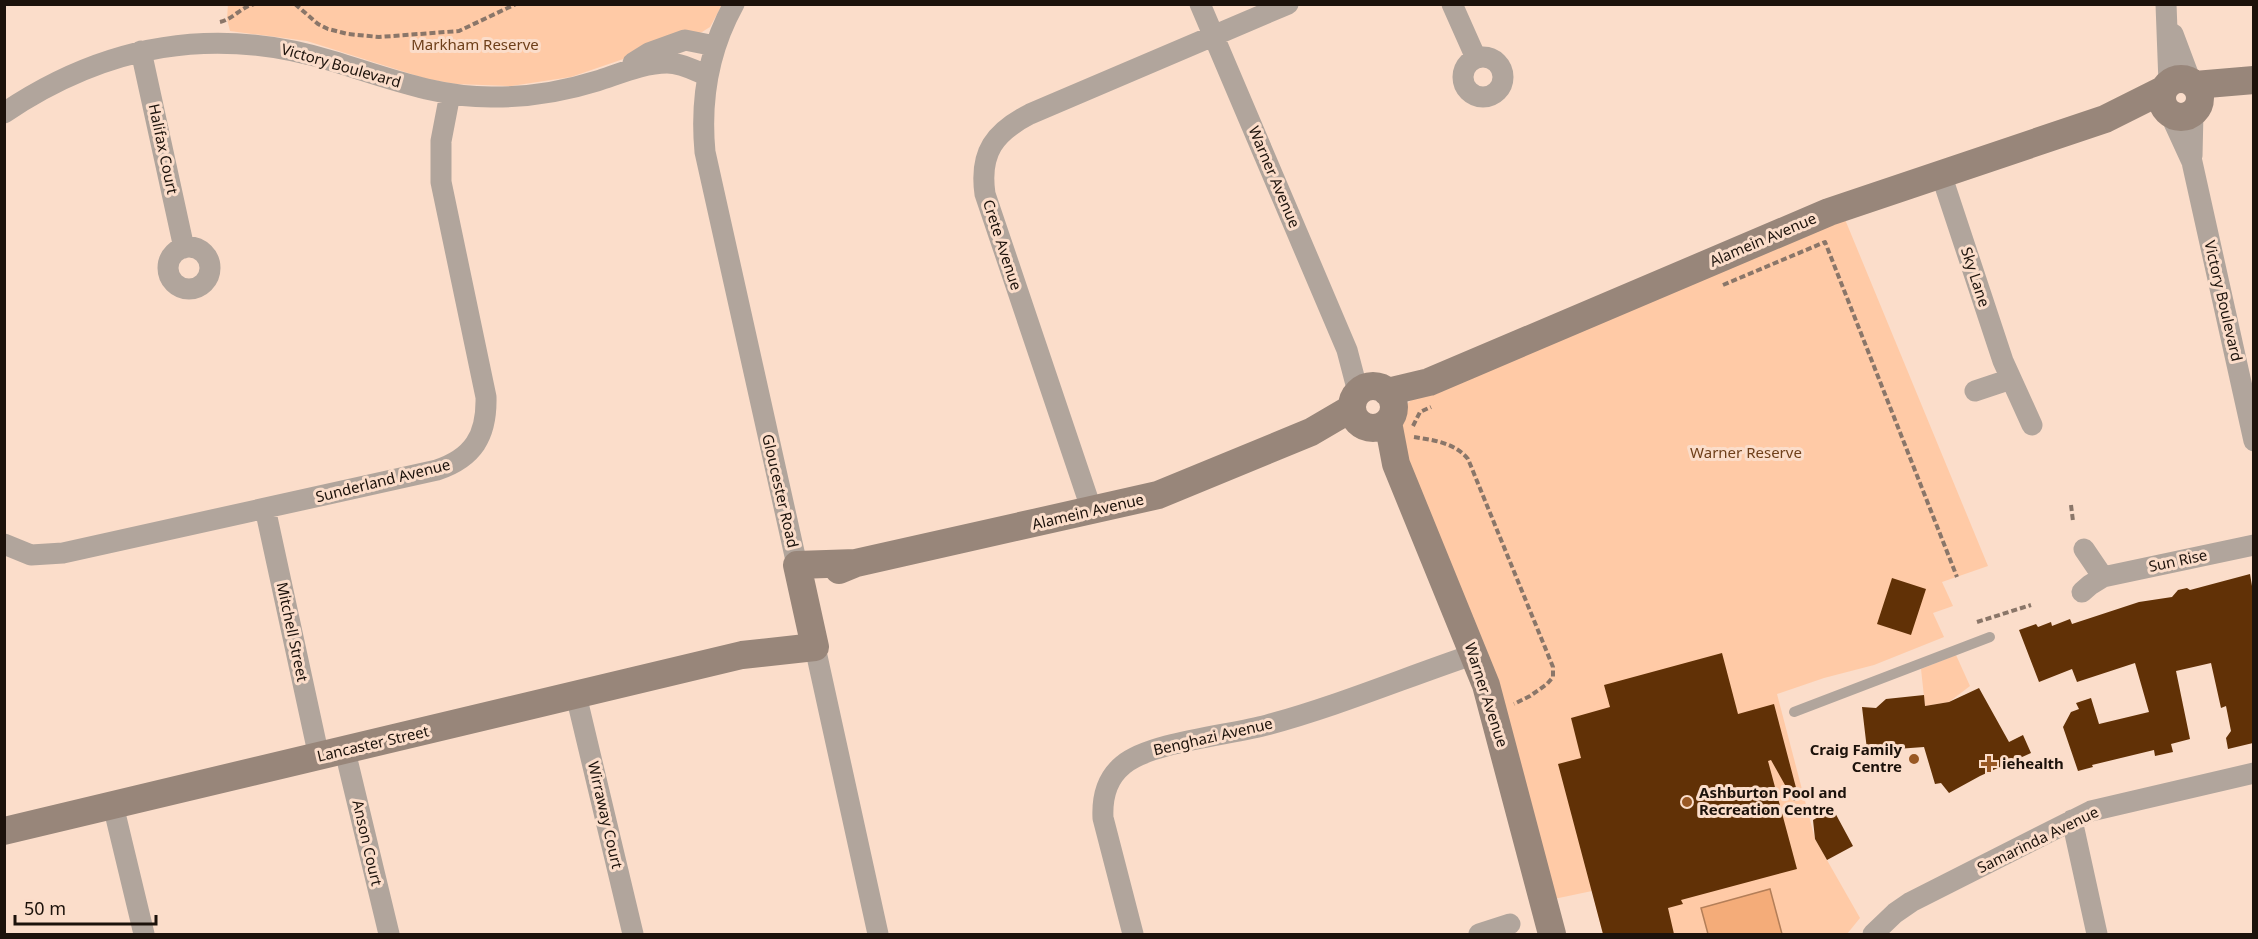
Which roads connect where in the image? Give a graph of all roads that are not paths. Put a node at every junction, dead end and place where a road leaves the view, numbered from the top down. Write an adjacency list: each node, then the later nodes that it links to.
1 (734, 4): 7 (street)
2 (1200, 4): 6 (street, Warner Avenue)
3 (1288, 4): 6 (street, Crete Avenue)
4 (1452, 4): 9 (street)
5 (2166, 10): 14 (street, Victory Boulevard)
6 (1213, 36): 21 (street, Warner Avenue); 25 (street, Crete Avenue)
7 (715, 46): 10 (street, Victory Boulevard); 11 (street, Gloucester Road)
8 (141, 51): 13 (street, Victory Boulevard); 15 (street, Victory Boulevard); 17 (street, Halifax Court)
9 (1476, 58)
10 (618, 73): 11 (street, Victory Boulevard); 13 (street, Victory Boulevard)
11 (706, 75): 29 (street, Gloucester Road)
12 (2251, 80): 14 (street, Alamein Avenue)
13 (450, 94): 24 (street, Sunderland Avenue)
14 (2181, 97): 16 (street, Alamein Avenue); 18 (street, Victory Boulevard)
15 (6, 108)
16 (1941, 174): 19 (street, Sky Lane); 21 (street, Alamein Avenue)
17 (184, 248)
18 (2246, 375): 23 (street, Victory Boulevard)
19 (2012, 379): 20 (street); 22 (street, Sky Lane)
20 (1975, 391)
21 (1372, 407): 25 (street, Alamein Avenue); 34 (street, Warner Avenue)
22 (2032, 425)
23 (2253, 441)
24 (265, 508): 26 (street, Sunderland Avenue); 37 (street, Mitchell Street)
25 (1092, 511): 29 (street, Alamein Avenue)
26 (4, 544)
27 (2253, 545): 30 (street, Sun Rise)
28 (2084, 549): 30 (street)
29 (799, 575): 33 (street, Gloucester Road)
30 (2103, 577): 31 (street, Sun Rise)
31 (2082, 592)
32 (1990, 637): 36 (lane)
33 (813, 640): 35 (street, Lancaster Street); 46 (street, Gloucester Road)
34 (1475, 654): 47 (street, Benghazi Avenue); 49 (street, Warner Avenue)
35 (576, 695): 37 (street, Lancaster Street); 45 (street, Wirraway Court)
36 (1794, 712)
37 (332, 754): 39 (street, Lancaster Street); 44 (street, Anson Court)
38 (2253, 773): 40 (street, Samarinda Avenue)
39 (113, 805): 41 (street, Lancaster Street); 43 (street)
40 (2072, 820): 50 (street, Samarinda Avenue); 51 (street)
41 (4, 831)
42 (1509, 924): 48 (street)
43 (144, 934)
44 (388, 934)
45 (633, 934)
46 (878, 934)
47 (1133, 934)
48 (1479, 934)
49 (1552, 934)
50 (1874, 934)
51 (2097, 934)

